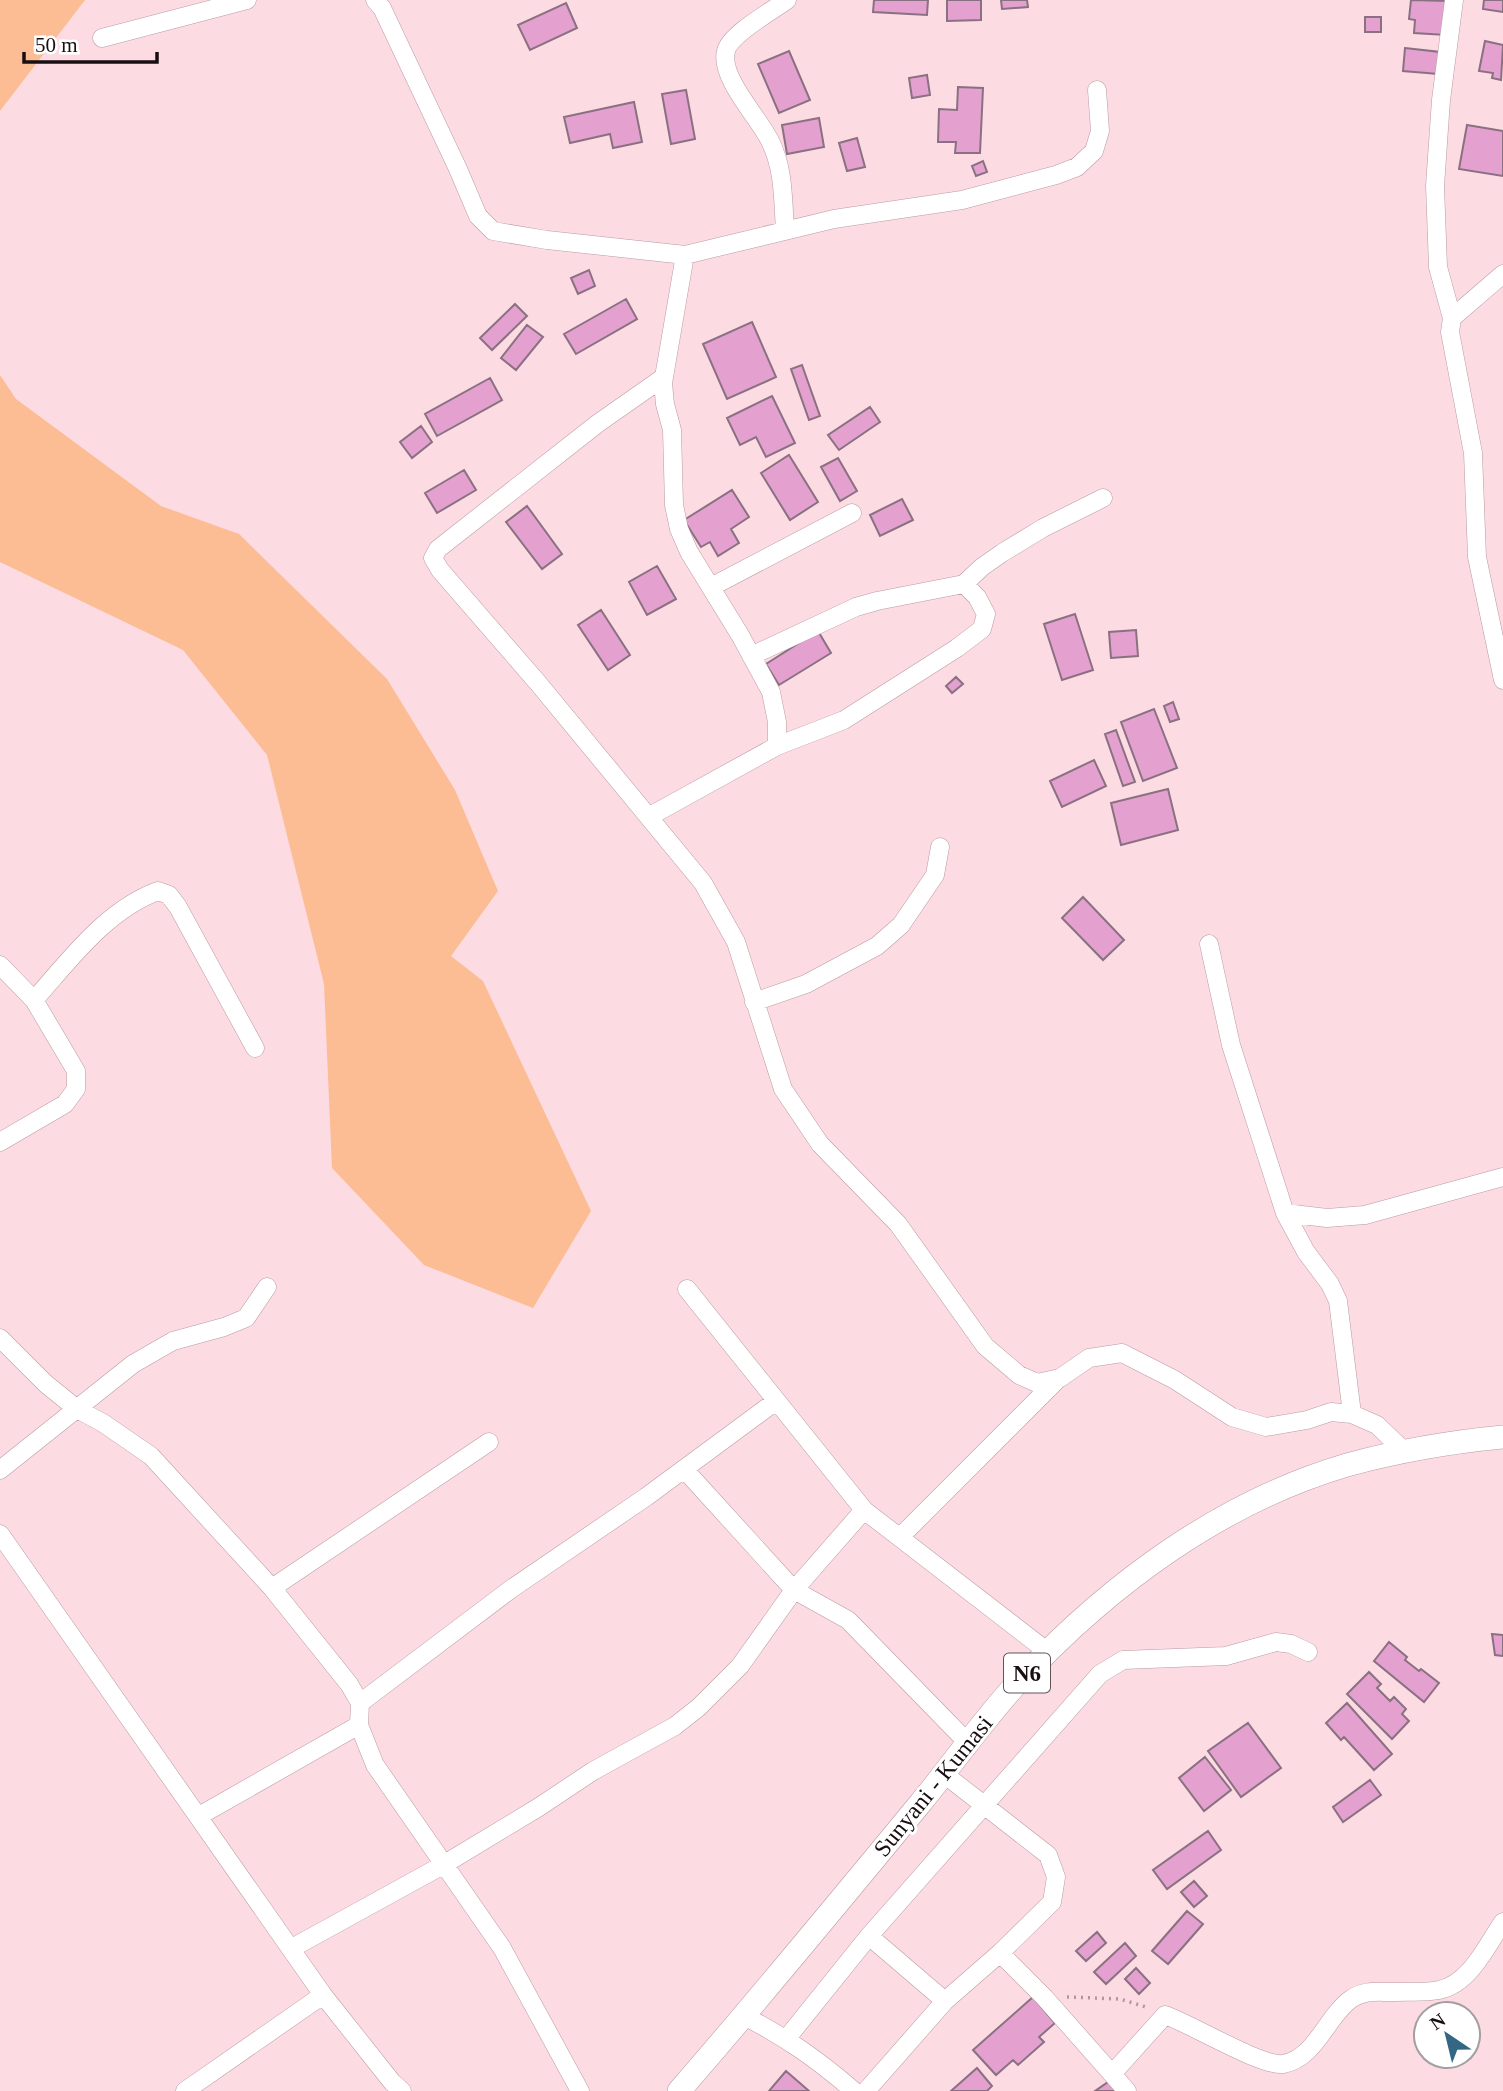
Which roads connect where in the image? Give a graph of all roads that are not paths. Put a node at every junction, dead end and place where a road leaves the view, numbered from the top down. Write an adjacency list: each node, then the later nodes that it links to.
1 (247, 0): 5 (street)
2 (375, 0): 8 (street)
3 (787, 0): 7 (street)
4 (1454, 0): 10 (street)
5 (102, 38)
6 (1097, 90): 7 (street)
7 (785, 231): 8 (street)
8 (685, 255): 11 (street)
9 (1503, 274): 10 (street)
10 (1452, 317): 17 (street)
11 (664, 377): 15 (street); 19 (street)
12 (1103, 498): 14 (street)
13 (852, 513): 15 (street)
14 (964, 584): 16 (street); 18 (street)
15 (711, 587): 16 (street)
16 (751, 656): 18 (street)
17 (1503, 680)
18 (777, 746): 19 (street)
19 (650, 816): 24 (street)
20 (940, 847): 24 (street)
21 (1209, 943): 28 (street)
22 (0, 965): 23 (street)
23 (34, 1000): 25 (street); 26 (street)
24 (754, 1002): 32 (street)
25 (255, 1048)
26 (0, 1142)
27 (1503, 1177): 28 (street)
28 (1285, 1213): 35 (street)
29 (267, 1287): 34 (street)
30 (687, 1289): 33 (street)
31 (0, 1338): 34 (street)
32 (1059, 1378): 35 (street); 43 (street)
33 (776, 1401): 39 (street); 41 (street)
34 (77, 1409): 40 (street); 44 (street)
35 (1352, 1413): 38 (street)
36 (1503, 1437): 38 (main road, Sunyani - Kumasi / N6)
37 (489, 1441): 44 (street)
38 (1405, 1452): 46 (main road, Sunyani - Kumasi / N6)
39 (684, 1469): 45 (street); 48 (street)
40 (0, 1470)
41 (864, 1510): 43 (street); 45 (street)
42 (0, 1534): 53 (street)
43 (901, 1536): 46 (street)
44 (272, 1588): 48 (street)
45 (794, 1590): 50 (street); 54 (street)
46 (1048, 1652): 50 (main road, Sunyani - Kumasi / N6)
47 (1308, 1652): 52 (street)
48 (360, 1703): 49 (street)
49 (359, 1725): 53 (street); 54 (street)
50 (968, 1743): 51 (main road, Sunyani - Kumasi / N6)
51 (944, 1774): 52 (street); 61 (main road, Sunyani - Kumasi / N6)
52 (984, 1806): 56 (street); 58 (street)
53 (199, 1816): 57 (street)
54 (443, 1866): 57 (street); 66 (street)
55 (1503, 1922): 63 (street)
56 (869, 1936): 60 (street); 62 (street)
57 (292, 1948): 59 (street)
58 (1000, 1953): 60 (street); 63 (street)
59 (323, 1995): 64 (street); 65 (street)
60 (945, 2001): 69 (street)
61 (744, 2016): 62 (street); 67 (main road, Sunyani - Kumasi / N6)
62 (787, 2038): 68 (street)
63 (1112, 2074): 70 (street)
64 (185, 2091)
65 (402, 2091)
66 (580, 2091)
67 (679, 2091)
68 (854, 2091)
69 (866, 2091)
70 (1127, 2091)

